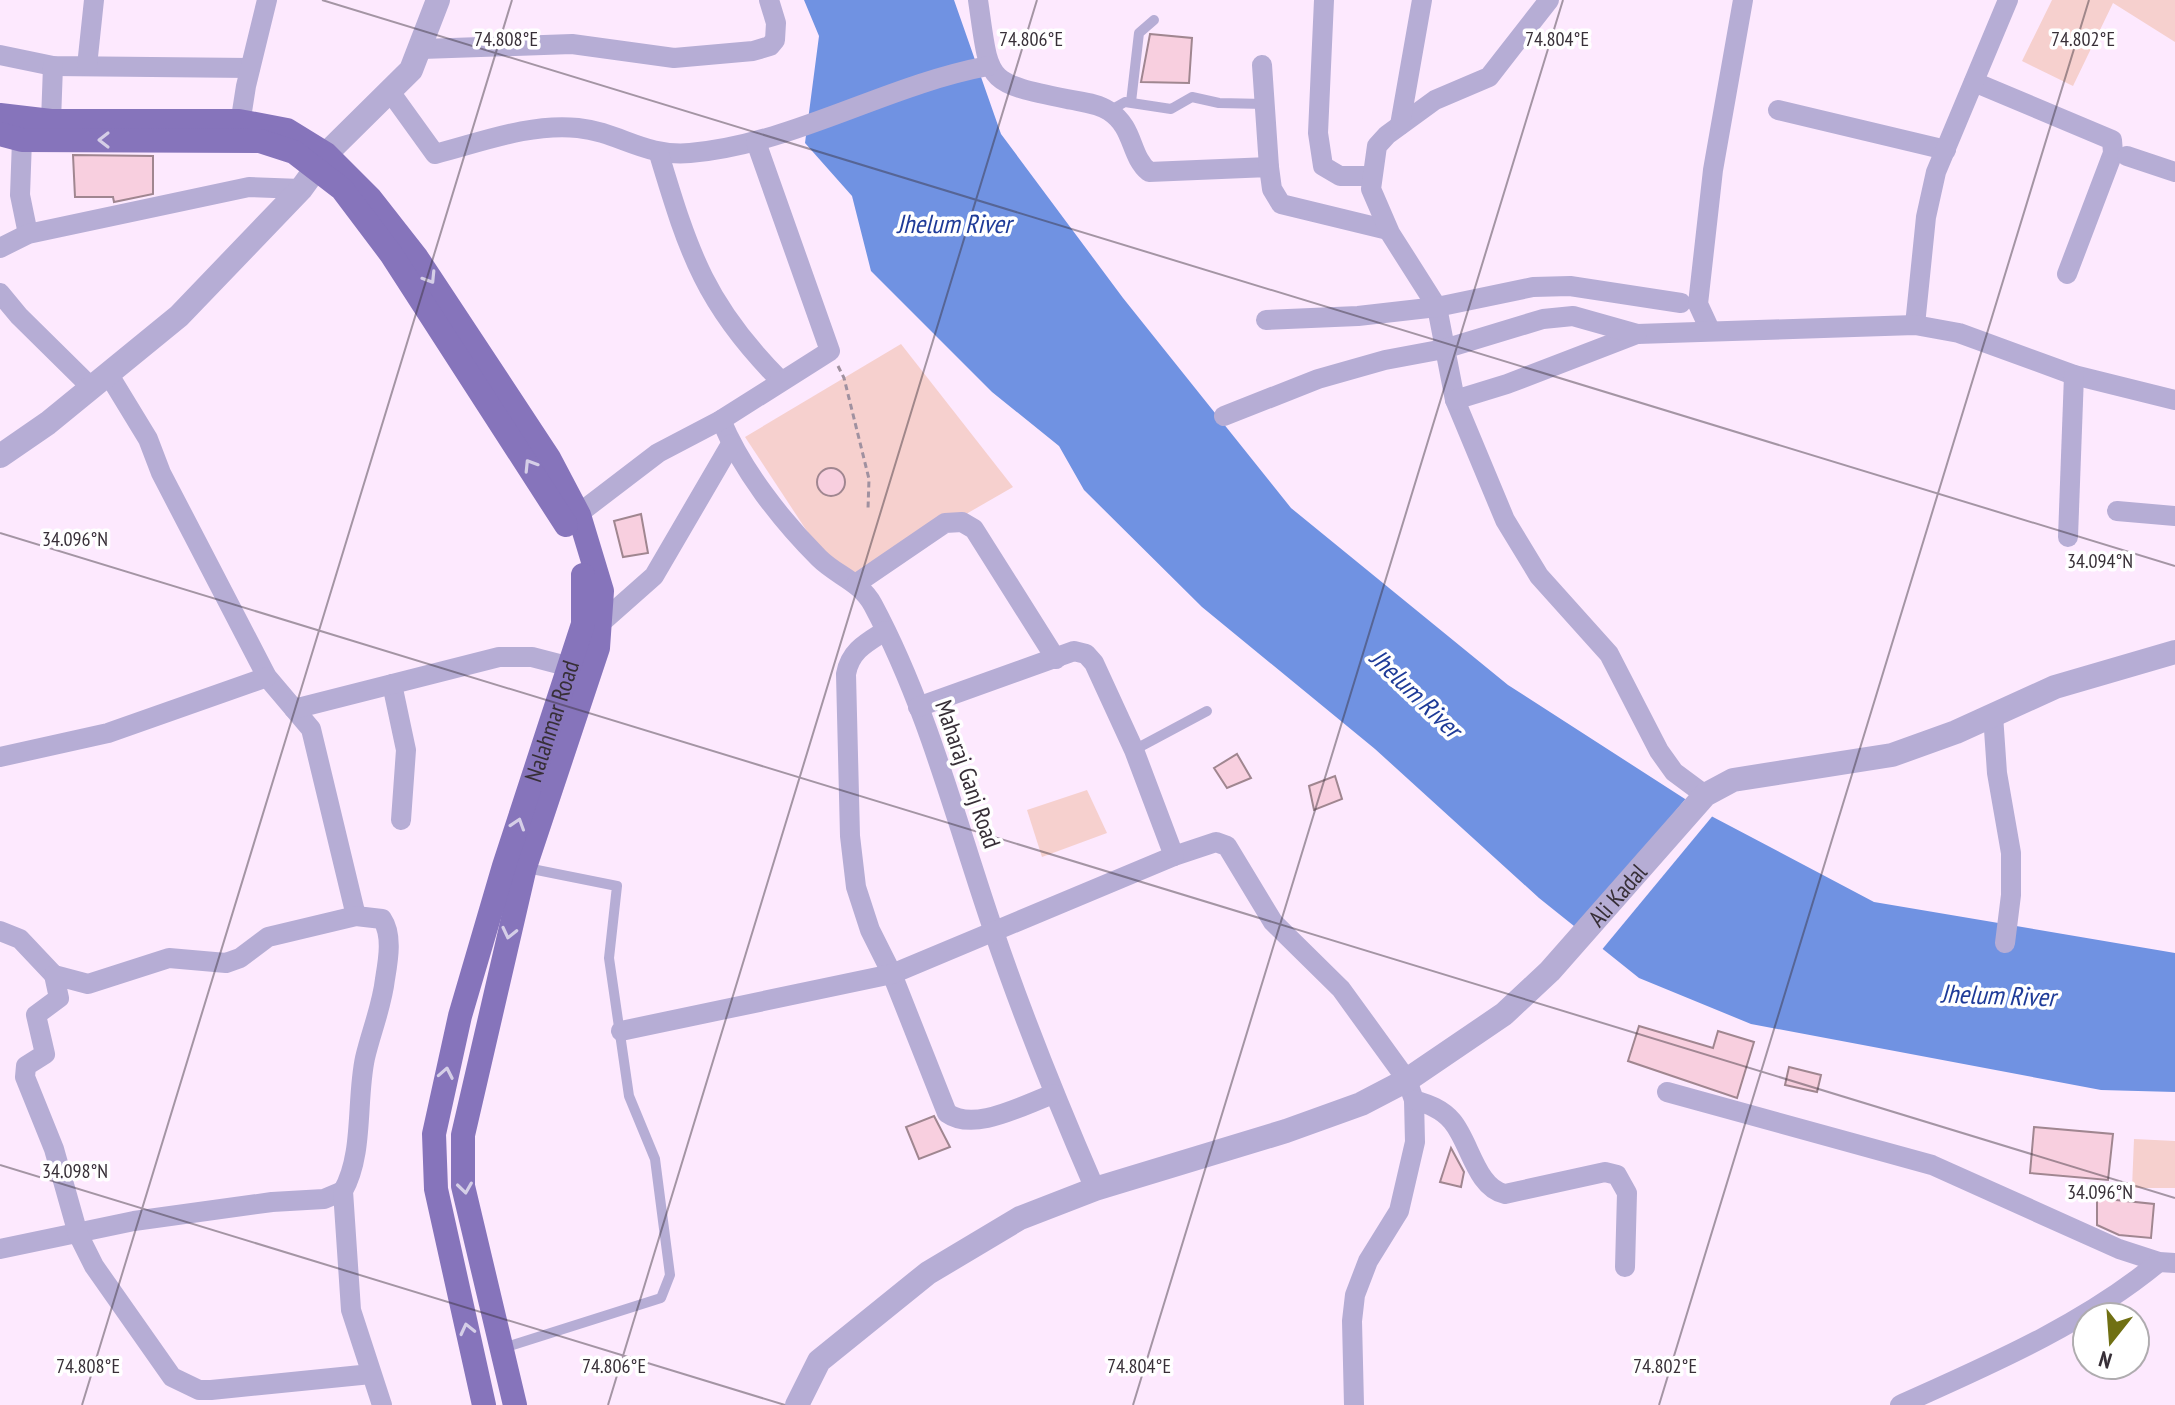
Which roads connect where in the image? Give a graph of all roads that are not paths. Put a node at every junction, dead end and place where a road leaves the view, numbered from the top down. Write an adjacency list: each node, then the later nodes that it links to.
1 (94, 0): 16 (street)
2 (267, 0): 18 (street)
3 (438, 0): 12 (street)
4 (769, 0): 12 (street)
5 (978, 0): 17 (street)
6 (1324, 0): 37 (street)
7 (1422, 0): 27 (street)
8 (1549, 0): 27 (street)
9 (1743, 0): 48 (street)
10 (2008, 0): 19 (street)
11 (1154, 20): 21 (lane)
12 (422, 49): 20 (street)
13 (0, 55): 15 (street)
14 (1262, 65): 22 (street)
15 (53, 66): 16 (street); 26 (street)
16 (87, 66): 18 (street)
17 (983, 67): 24 (street); 30 (street)
18 (250, 68): 28 (street)
19 (1974, 82): 31 (street); 42 (street)
20 (391, 93): 32 (street); 34 (street)
21 (1131, 102): 22 (lane); 24 (lane)
22 (1265, 104): 35 (street)
23 (1778, 110): 31 (street)
24 (1109, 111): 35 (street)
25 (0, 115): 26 (main road)
26 (51, 121): 28 (main road)
27 (1400, 125): 37 (street)
28 (246, 134): 29 (main road, one-way to 29); 34 (main road)
29 (11, 137): 40 (street)
30 (765, 138): 32 (street); 53 (street)
31 (1946, 150): 47 (street)
32 (659, 154): 53 (street)
33 (2127, 156): 36 (street)
34 (322, 161): 38 (street); 62 (main road)
35 (1269, 167): 39 (street)
36 (2175, 172)
37 (1371, 176): 39 (street)
38 (301, 189): 40 (street); 52 (street)
39 (1388, 230): 45 (street)
40 (28, 234): 41 (street)
41 (0, 248)
42 (2067, 274)
43 (0, 293): 52 (street)
44 (1681, 303): 45 (street)
45 (1437, 307): 46 (street); 50 (street)
46 (1266, 320)
47 (1915, 325): 48 (street); 51 (street)
48 (1710, 330): 49 (street)
49 (1637, 334): 50 (street); 54 (street)
50 (1444, 349): 54 (street); 56 (street)
51 (2074, 375): 55 (street); 63 (street)
52 (100, 381): 59 (street); 70 (street)
53 (781, 381): 57 (street)
54 (1455, 400): 78 (street)
55 (2175, 400)
56 (1224, 416)
57 (721, 420): 58 (street, Maharaj Ganj Road); 62 (street)
58 (731, 444): 64 (street, Maharaj Ganj Road); 65 (street)
59 (0, 456)
60 (2117, 511): 61 (street)
61 (2175, 516)
62 (573, 519): 65 (main road); 69 (main road, Nalahmar Road)
63 (2068, 537)
64 (857, 583): 66 (street, Maharaj Ganj Road); 68 (street)
65 (602, 622): 69 (main road)
66 (885, 631): 72 (street, Maharaj Ganj Road); 86 (street)
67 (2175, 652): 75 (street)
68 (1056, 659): 72 (street); 76 (street)
69 (579, 669): 71 (street); 81 (main road, Nalahmar Road); 101 (main road, Nalahmar Road, one-way to 69)
70 (267, 677): 73 (street); 77 (street)
71 (392, 684): 73 (street); 79 (street)
72 (918, 707): 83 (street, Maharaj Ganj Road)
73 (294, 709): 82 (street)
74 (1207, 711): 76 (lane)
75 (1993, 715): 78 (street); 85 (street)
76 (1134, 750): 80 (street)
77 (0, 757)
78 (1705, 795): 89 (street, Ali Kadal)
79 (401, 820)
80 (1174, 856): 83 (street); 89 (street)
81 (525, 867): 88 (lane); 98 (main road, Nalahmar Road, one-way to 98)
82 (356, 916): 87 (street); 93 (street)
83 (993, 930): 86 (street); 91 (street, Maharaj Ganj Road)
84 (0, 931): 87 (street)
85 (2005, 943)
86 (892, 974): 88 (street); 91 (street)
87 (54, 975): 94 (street)
88 (621, 1031): 98 (lane)
89 (1411, 1090): 92 (street, Ali Kadal); 97 (street); 104 (street)
90 (1667, 1092): 96 (street)
91 (1054, 1094): 92 (street, Maharaj Ganj Road)
92 (1095, 1189): 103 (street, Ali Kadal)
93 (343, 1191): 94 (street); 99 (street)
94 (78, 1234): 95 (street); 99 (street)
95 (0, 1249)
96 (2167, 1262): 105 (street)
97 (1625, 1267)
98 (502, 1349): 102 (main road, Nalahmar Road)
99 (371, 1374): 100 (street)
100 (382, 1405)
101 (484, 1405)
102 (515, 1405)
103 (797, 1405)
104 (1354, 1405)
105 (1900, 1405)

